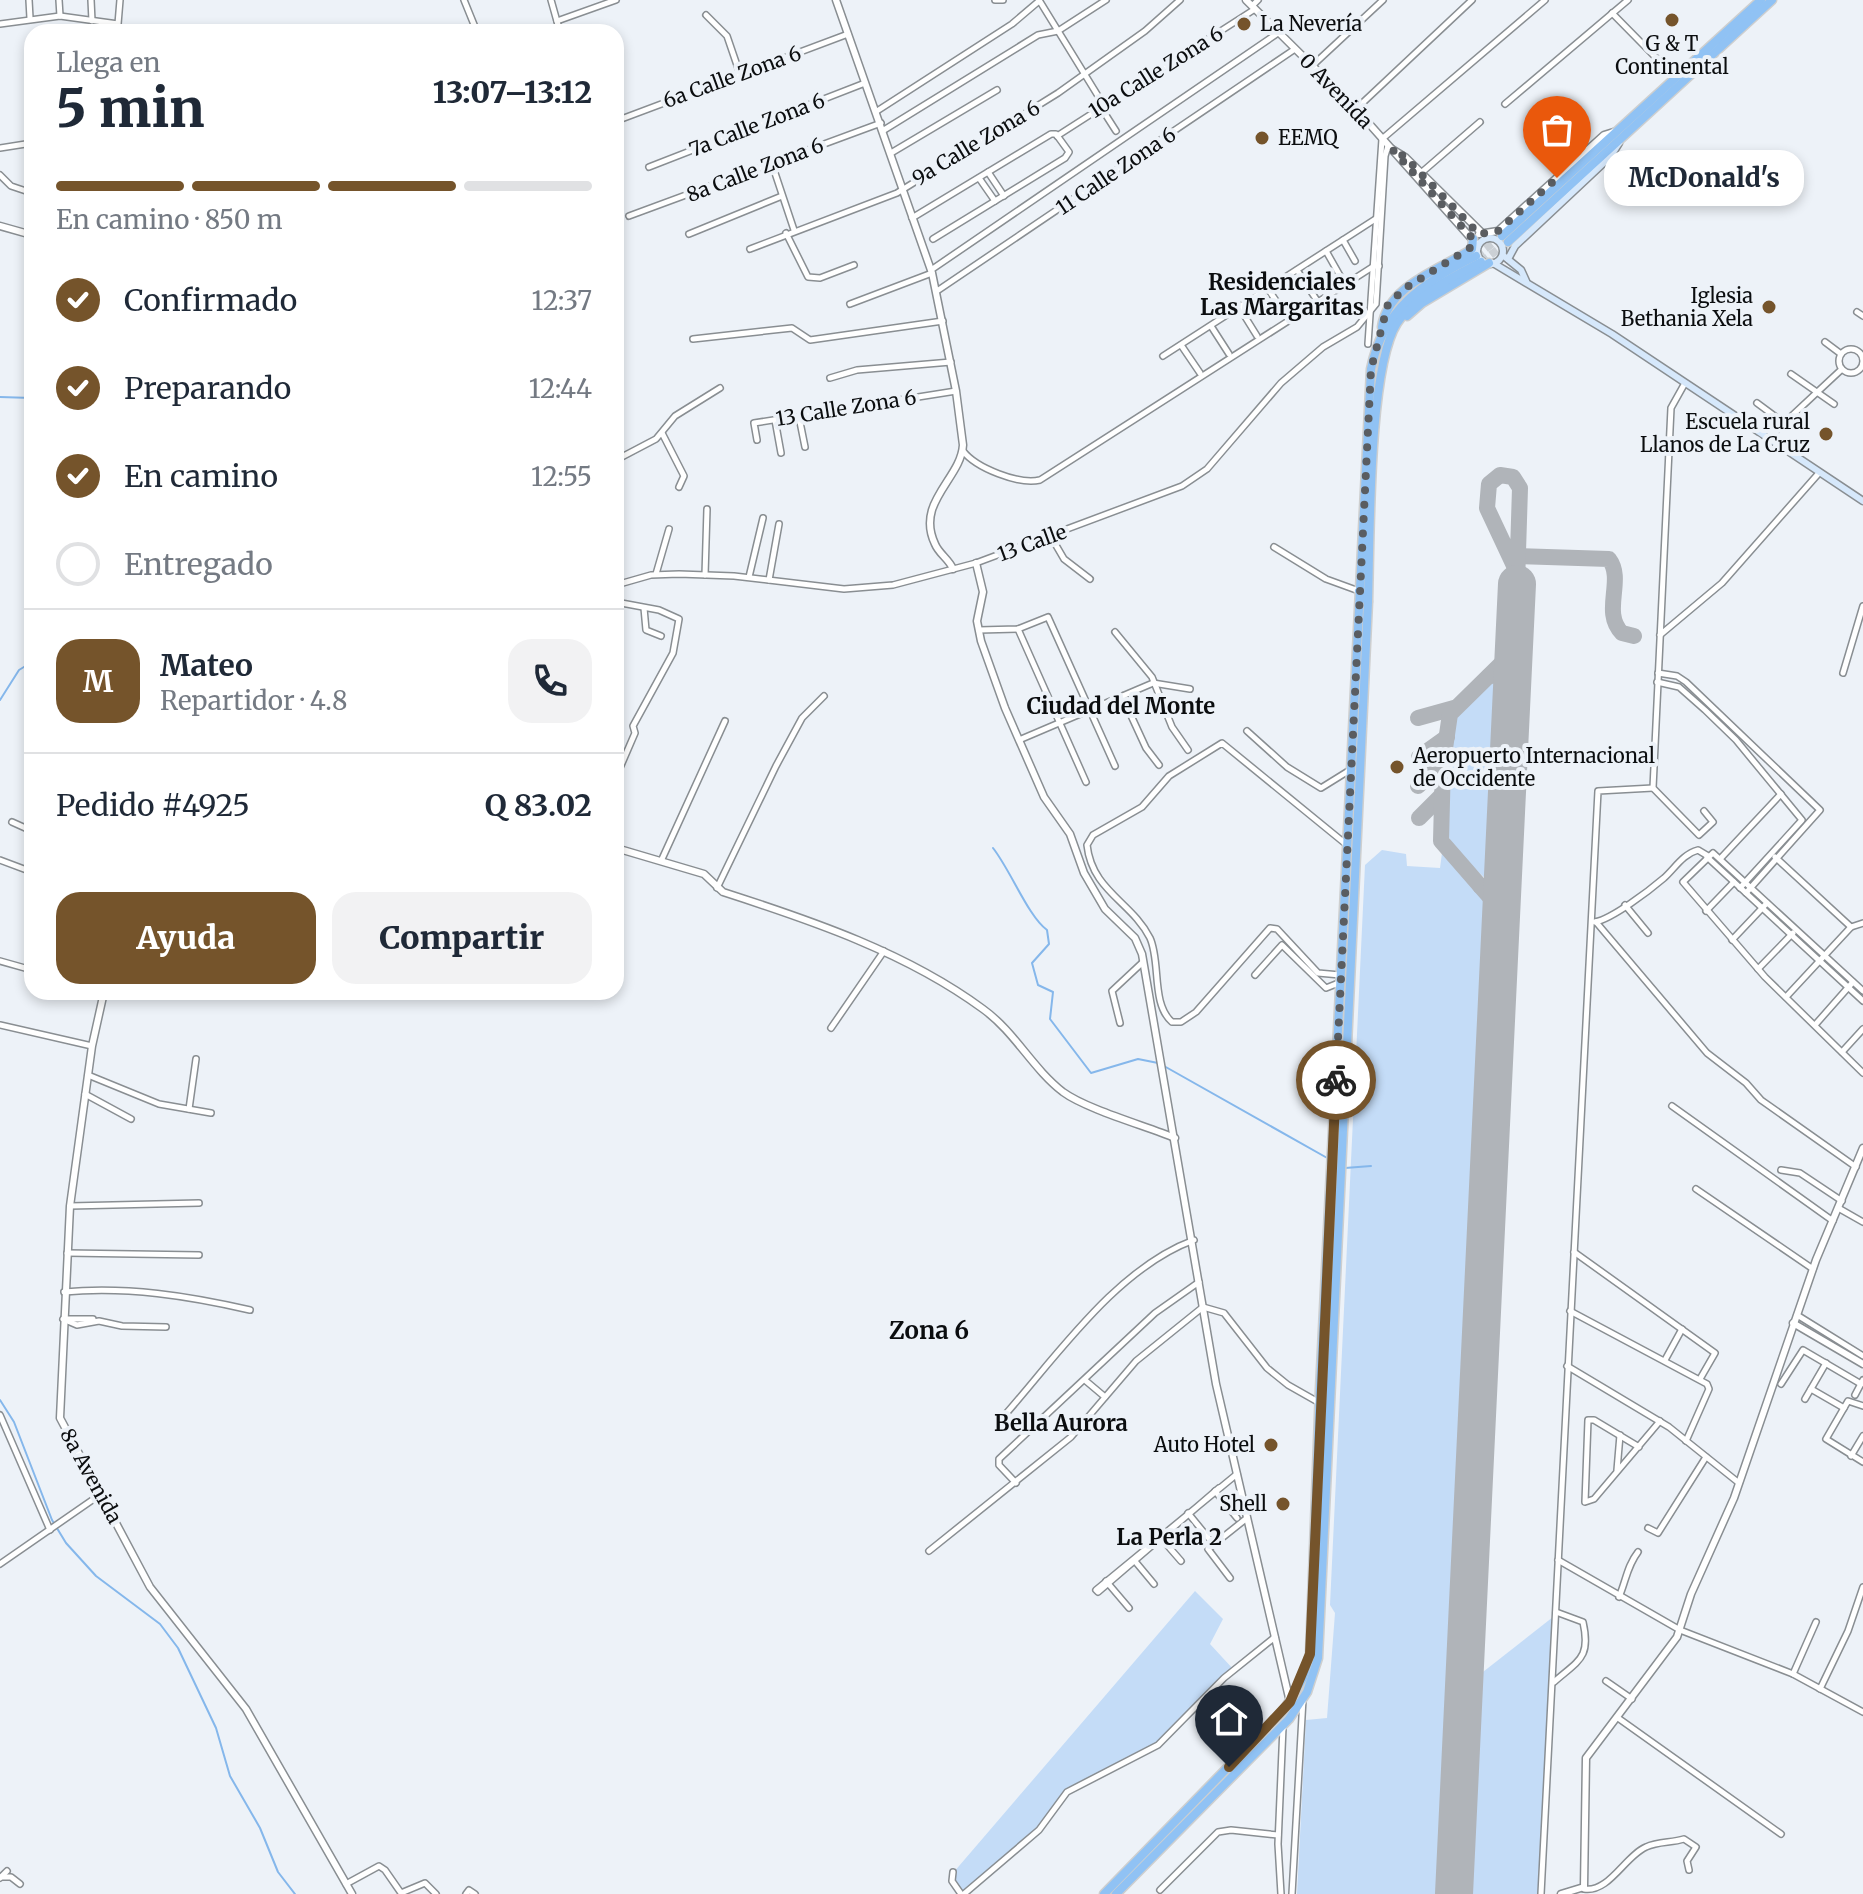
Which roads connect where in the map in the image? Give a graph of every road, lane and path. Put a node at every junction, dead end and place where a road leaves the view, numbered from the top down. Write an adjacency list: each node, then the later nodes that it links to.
1 (29, 0): 26 (street)
2 (59, 0): 25 (street)
3 (91, 0): 27 (street)
4 (120, 0): 27 (street)
5 (464, 0): 30 (street)
6 (551, 0): 28 (street)
7 (616, 0): 28 (street)
8 (836, 0): 34 (street)
9 (995, 0): 10 (street)
10 (1003, 0)
11 (1106, 0): 32 (street, 8a Calle Zona 6)
12 (1180, 0): 37 (street, 9a Calle Zona 6)
13 (1246, 0): 22 (street, 0 Avenida)
14 (1258, 0): 22 (street, 10a Calle Zona 6)
15 (1383, 0): 36 (street)
16 (1472, 0): 44 (street)
17 (1545, 0): 52 (street)
18 (1628, 0): 23 (street)
19 (1761, 0): 39 (highway)
20 (1772, 0): 51 (highway)
21 (1039, 1): 32 (street); 45 (street)
22 (1254, 8): 33 (street, 0 Avenida); 43 (street, 10a Calle Zona 6)
23 (1612, 13): 39 (street); 42 (street)
24 (706, 15): 38 (street)
25 (60, 16): 26 (street); 27 (street)
26 (30, 18): 29 (street)
27 (92, 21)
28 (557, 21): 31 (street)
29 (0, 24)
30 (474, 24)
31 (558, 24)
32 (1058, 31): 37 (street); 48 (street, 8a Calle Zona 6)
33 (1278, 33): 35 (street, 0 Avenida); 89 (street)
34 (848, 34): 38 (street, 6a Calle Zona 6); 40 (street)
35 (1295, 49): 36 (street, 0 Avenida); 93 (street, 11 Calle Zona 6)
36 (1312, 66): 44 (street, 0 Avenida)
37 (1083, 72): 43 (street); 63 (street, 9a Calle Zona 6)
38 (740, 74): 46 (street, 6a Calle Zona 6)
39 (1675, 78): 51 (highway)
40 (865, 83): 45 (street); 58 (street, 7a Calle Zona 6)
41 (997, 90): 56 (street)
42 (1505, 104)
43 (1102, 105): 49 (street); 50 (street, 10a Calle Zona 6)
44 (1356, 109): 52 (street, 0 Avenida)
45 (877, 111): 48 (street)
46 (624, 118)
47 (1480, 122): 60 (street)
48 (882, 127): 56 (street); 57 (street, 8a Calle Zona 6)
49 (1116, 131)
50 (1056, 134): 59 (street, 10a Calle Zona 6); 66 (street)
51 (1619, 135): 77 (street); 78 (highway); 83 (main road)
52 (1382, 139): 54 (street, 0 Avenida); 70 (street)
53 (24, 144): 55 (street)
54 (1390, 147): 60 (street); 70 (street); 77 (street)
55 (0, 148)
56 (891, 153): 63 (street)
57 (772, 164): 65 (street); 68 (street, 8a Calle Zona 6)
58 (649, 167)
59 (988, 172): 62 (street, 10a Calle Zona 6); 66 (street)
60 (1421, 173): 77 (street)
61 (0, 175): 64 (street)
62 (979, 178): 67 (street); 69 (street, 10a Calle Zona 6)
63 (902, 188): 69 (street); 72 (street, 9a Calle Zona 6)
64 (24, 190)
65 (782, 196): 72 (street); 75 (street)
66 (1004, 196): 67 (street)
67 (995, 201): 76 (street)
68 (629, 216)
69 (912, 218): 89 (street)
70 (1379, 218): 79 (street); 87 (street)
71 (0, 226): 73 (street)
72 (794, 230): 74 (street, 9a Calle Zona 6)
73 (24, 233)
74 (786, 233): 80 (street, 9a Calle Zona 6); 86 (street)
75 (689, 234)
76 (933, 239)
77 (1477, 239): 82 (main road); 85 (main road); 101 (highway)
78 (1505, 239)
79 (1343, 240): 81 (street); 84 (street)
80 (750, 249)
81 (1326, 251): 88 (street); 90 (street)
82 (1503, 251): 83 (main road); 85 (main road)
83 (1508, 259): 91 (main road)
84 (1355, 261)
85 (1484, 261): 91 (main road); 101 (highway); 151 (highway)
86 (854, 265)
87 (1377, 266): 97 (street); 130 (street)
88 (1297, 270): 92 (street); 94 (street)
89 (932, 271): 93 (street); 95 (street)
90 (1343, 281)
91 (1526, 281): 117 (main road)
92 (1268, 289): 96 (street); 98 (street)
93 (937, 291): 99 (street)
94 (1316, 299)
95 (850, 304)
96 (1239, 307): 100 (street); 102 (street)
97 (1372, 307): 105 (street); 140 (street, 13 Calle)
98 (1287, 317)
99 (943, 321): 103 (street); 111 (street)
100 (1211, 326): 106 (street); 108 (street)
101 (1381, 335): 150 (highway)
102 (1257, 336)
103 (693, 339)
104 (1825, 342): 109 (street)
105 (1368, 344)
106 (1181, 345): 110 (street); 114 (street)
107 (1861, 351): 109 (street); 113 (street)
108 (1229, 354)
109 (1841, 354): 112 (street)
110 (1163, 356)
111 (951, 362): 116 (street); 119 (street)
112 (1842, 369): 113 (street); 120 (street)
113 (1861, 369)
114 (1200, 373)
115 (1791, 374): 120 (street)
116 (830, 378)
117 (1685, 383): 127 (main road); 159 (street)
118 (720, 388): 126 (street)
119 (956, 391): 123 (street, 13 Calle Zona 6); 130 (street)
120 (1817, 392): 122 (street); 125 (street)
121 (1757, 403): 125 (street)
122 (1834, 404)
123 (799, 416): 124 (street, 13 Calle Zona 6); 129 (street)
124 (775, 420): 128 (street, 13 Calle Zona 6); 131 (street)
125 (1784, 423): 127 (street)
126 (662, 432): 132 (street); 134 (street)
127 (1768, 438): 133 (main road)
128 (757, 440)
129 (805, 447)
130 (963, 451): 143 (street)
131 (781, 453)
132 (624, 456)
133 (1819, 473): 135 (main road); 159 (street)
134 (679, 487)
135 (1863, 501)
136 (707, 509): 145 (street)
137 (763, 518): 146 (street)
138 (779, 524): 148 (street)
139 (669, 529): 144 (street)
140 (1050, 535): 142 (street, 13 Calle); 147 (street)
141 (1274, 547): 150 (street)
142 (976, 563): 143 (street, 13 Calle); 156 (street)
143 (953, 569): 148 (street, 13 Calle)
144 (656, 574): 145 (street, 13 Calle); 149 (street, 13 Calle)
145 (705, 575): 146 (street, 13 Calle)
146 (749, 577): 148 (street, 13 Calle)
147 (1090, 579)
148 (769, 580)
149 (624, 583)
150 (1359, 591): 151 (highway); 160 (highway); 183 (highway)
151 (1368, 602): 160 (highway)
152 (624, 604): 154 (street)
153 (1863, 606): 162 (street)
154 (644, 608): 158 (street); 180 (street)
155 (1018, 629): 156 (street); 170 (street); 172 (street)
156 (979, 630): 175 (street)
157 (1115, 632): 164 (street)
158 (661, 636)
159 (1659, 636): 161 (street)
160 (1365, 654): 242 (highway)
161 (1658, 673): 163 (street); 168 (street)
162 (1843, 673)
163 (1657, 682): 169 (street); 185 (street)
164 (1153, 683): 165 (street); 167 (street); 179 (street)
165 (1190, 689)
166 (824, 696): 200 (street)
167 (1122, 696): 170 (street); 181 (street)
168 (1710, 704): 169 (street); 174 (street)
169 (1705, 710): 176 (street)
170 (1089, 712): 172 (street); 182 (street)
171 (725, 721): 194 (street)
172 (1057, 724): 175 (street); 184 (street)
173 (1247, 731): 183 (street)
174 (1741, 735): 176 (street); 177 (street)
175 (1019, 740): 213 (street)
176 (1736, 740): 178 (street)
177 (1748, 741): 178 (street); 193 (street)
178 (1741, 747): 186 (street)
179 (1188, 750)
180 (624, 758)
181 (1159, 765)
182 (1115, 766)
183 (1351, 769): 190 (highway)
184 (1086, 782)
185 (1653, 788): 187 (street); 204 (street)
186 (1781, 794): 193 (street); 195 (street)
187 (1704, 811)
188 (12, 822): 189 (street)
189 (24, 827)
190 (1347, 845): 218 (highway); 218 (street)
191 (624, 850): 194 (street)
192 (1709, 855): 195 (street); 198 (street); 201 (street); 203 (street)
193 (1774, 857): 199 (street); 206 (street)
194 (662, 859): 200 (street)
195 (1720, 859): 199 (street)
196 (0, 860): 197 (street)
197 (24, 869)
198 (1734, 882): 199 (street); 203 (street)
199 (1745, 888): 202 (street)
200 (716, 889): 210 (street)
201 (1625, 905): 204 (street); 208 (street)
202 (1764, 905): 207 (street); 209 (street)
203 (1706, 911): 209 (street)
204 (1593, 921): 243 (street); 252 (street)
205 (1863, 923): 206 (street)
206 (1851, 927): 211 (street)
207 (1794, 932): 211 (street); 214 (street); 216 (street)
208 (1648, 933)
209 (1732, 940): 216 (street)
210 (884, 951): 228 (street); 240 (street)
211 (1825, 955): 214 (street); 219 (street)
212 (0, 961): 215 (street)
213 (1144, 961): 225 (street); 240 (street)
214 (1820, 961): 220 (street); 222 (street)
215 (24, 968)
216 (1758, 969): 222 (street)
217 (1255, 975): 218 (street)
218 (1341, 978): 242 (highway)
219 (1853, 982): 220 (street); 221 (street)
220 (1848, 987): 224 (street); 227 (street)
221 (1863, 991)
222 (1786, 997): 227 (street)
223 (102, 1000): 230 (street, 8a Avenida)
224 (1863, 1001)
225 (1120, 1023)
226 (0, 1025): 230 (street)
227 (1815, 1025): 231 (street)
228 (831, 1028)
229 (1863, 1029): 231 (street)
230 (92, 1046): 234 (street, 8a Avenida)
231 (1842, 1052): 233 (street)
232 (196, 1059): 237 (street)
233 (1863, 1073)
234 (88, 1075): 235 (street, 8a Avenida); 237 (street)
235 (85, 1094): 239 (street); 248 (street, 8a Avenida)
236 (1672, 1106): 249 (street)
237 (189, 1109): 238 (street)
238 (211, 1113)
239 (131, 1119)
240 (1175, 1138): 251 (street)
241 (1863, 1148): 243 (street)
242 (1336, 1165): 279 (highway); 292 (highway)
243 (1856, 1167): 247 (street)
244 (1781, 1170): 247 (street)
245 (1696, 1189): 255 (street)
246 (199, 1203): 248 (street)
247 (1841, 1205): 249 (street); 250 (street)
248 (70, 1206): 253 (street, 8a Avenida)
249 (1834, 1221): 255 (street)
250 (1863, 1222)
251 (1194, 1240): 256 (street); 283 (street)
252 (1573, 1252): 260 (street); 265 (street)
253 (66, 1253): 254 (street); 257 (street, 8a Avenida)
254 (199, 1255)
255 (1813, 1269): 261 (street)
256 (1200, 1281): 258 (street); 272 (street)
257 (63, 1292): 259 (street); 262 (street, 8a Avenida)
258 (1203, 1307): 277 (street); 279 (street); 294 (street)
259 (250, 1310)
260 (1570, 1311): 267 (street); 270 (street)
261 (1796, 1314): 263 (street); 266 (street)
262 (62, 1319): 264 (street); 298 (street, 8a Avenida)
263 (1793, 1323): 269 (street); 296 (street)
264 (166, 1327)
265 (1682, 1329): 267 (street); 271 (street)
266 (1863, 1356)
267 (1665, 1360): 271 (street)
268 (1826, 1363): 273 (street); 274 (street); 275 (street)
269 (1863, 1364)
270 (1567, 1366): 284 (street); 309 (street)
271 (1700, 1379): 287 (street)
272 (1086, 1381): 277 (street); 295 (street)
273 (1862, 1382): 276 (street)
274 (1781, 1384)
275 (1811, 1389): 278 (street); 281 (street)
276 (1855, 1395)
277 (1105, 1397): 295 (street)
278 (1805, 1399)
279 (1319, 1402): 292 (highway); 327 (highway)
280 (1863, 1406): 281 (street)
281 (1844, 1408): 289 (street)
282 (0, 1415): 302 (street)
283 (1004, 1416)
284 (1660, 1421): 287 (street); 288 (street)
285 (1620, 1435): 288 (street); 293 (street); 293 (street)
286 (1863, 1436): 289 (street)
287 (1686, 1441): 290 (street)
288 (1639, 1447): 293 (street)
289 (1851, 1456): 291 (street)
290 (1706, 1457): 296 (street); 303 (street)
291 (1863, 1462)
292 (1326, 1464): 325 (highway)
293 (1617, 1473)
294 (1237, 1474): 297 (street); 300 (street)
295 (1016, 1483): 306 (street)
296 (1739, 1483): 319 (street)
297 (1216, 1490): 299 (street); 301 (street)
298 (101, 1494): 302 (street); 339 (street, 8a Avenida)
299 (1188, 1514): 304 (street); 305 (street)
300 (1248, 1517): 312 (street); 320 (street)
301 (1237, 1518)
302 (51, 1528): 311 (street)
303 (1648, 1528)
304 (1161, 1537): 308 (street); 310 (street)
305 (1210, 1540)
306 (929, 1551)
307 (1638, 1552): 315 (street)
308 (1134, 1560): 313 (street); 316 (street)
309 (1558, 1560): 315 (street); 317 (street)
310 (1181, 1561)
311 (0, 1564)
312 (1230, 1578)
313 (1154, 1584)
314 (1863, 1587): 324 (street)
315 (1619, 1597): 319 (street)
316 (1129, 1608)
317 (1556, 1612): 323 (street); 323 (street)
318 (1816, 1622): 321 (street)
319 (1680, 1630): 321 (street); 326 (street)
320 (1276, 1636): 327 (street); 346 (street)
321 (1793, 1674): 324 (street)
322 (1606, 1681): 326 (street)
323 (1553, 1682): 351 (street)
324 (1820, 1689): 328 (street)
325 (1303, 1699): 330 (highway); 350 (street)
326 (1633, 1699): 329 (street)
327 (1290, 1702): 331 (highway); 347 (highway)
328 (1863, 1712)
329 (1618, 1718): 332 (street); 340 (street)
330 (1282, 1726): 331 (highway); 333 (street)
331 (1227, 1782): 348 (highway)
332 (1781, 1834)
333 (1278, 1835): 341 (street); 349 (street)
334 (1689, 1870): 340 (street)
335 (7, 1871): 337 (street)
336 (953, 1872): 346 (street)
337 (0, 1878): 338 (street)
338 (20, 1884)
339 (346, 1884): 342 (street, 8a Avenida); 343 (street)
340 (1584, 1889): 352 (street)
341 (1160, 1890)
342 (352, 1894)
343 (436, 1894)
344 (466, 1894): 345 (street)
345 (475, 1894)
346 (962, 1894)
347 (1106, 1894)
348 (1116, 1894)
349 (1281, 1894)
350 (1292, 1894)
351 (1541, 1894)
352 (1561, 1894)

